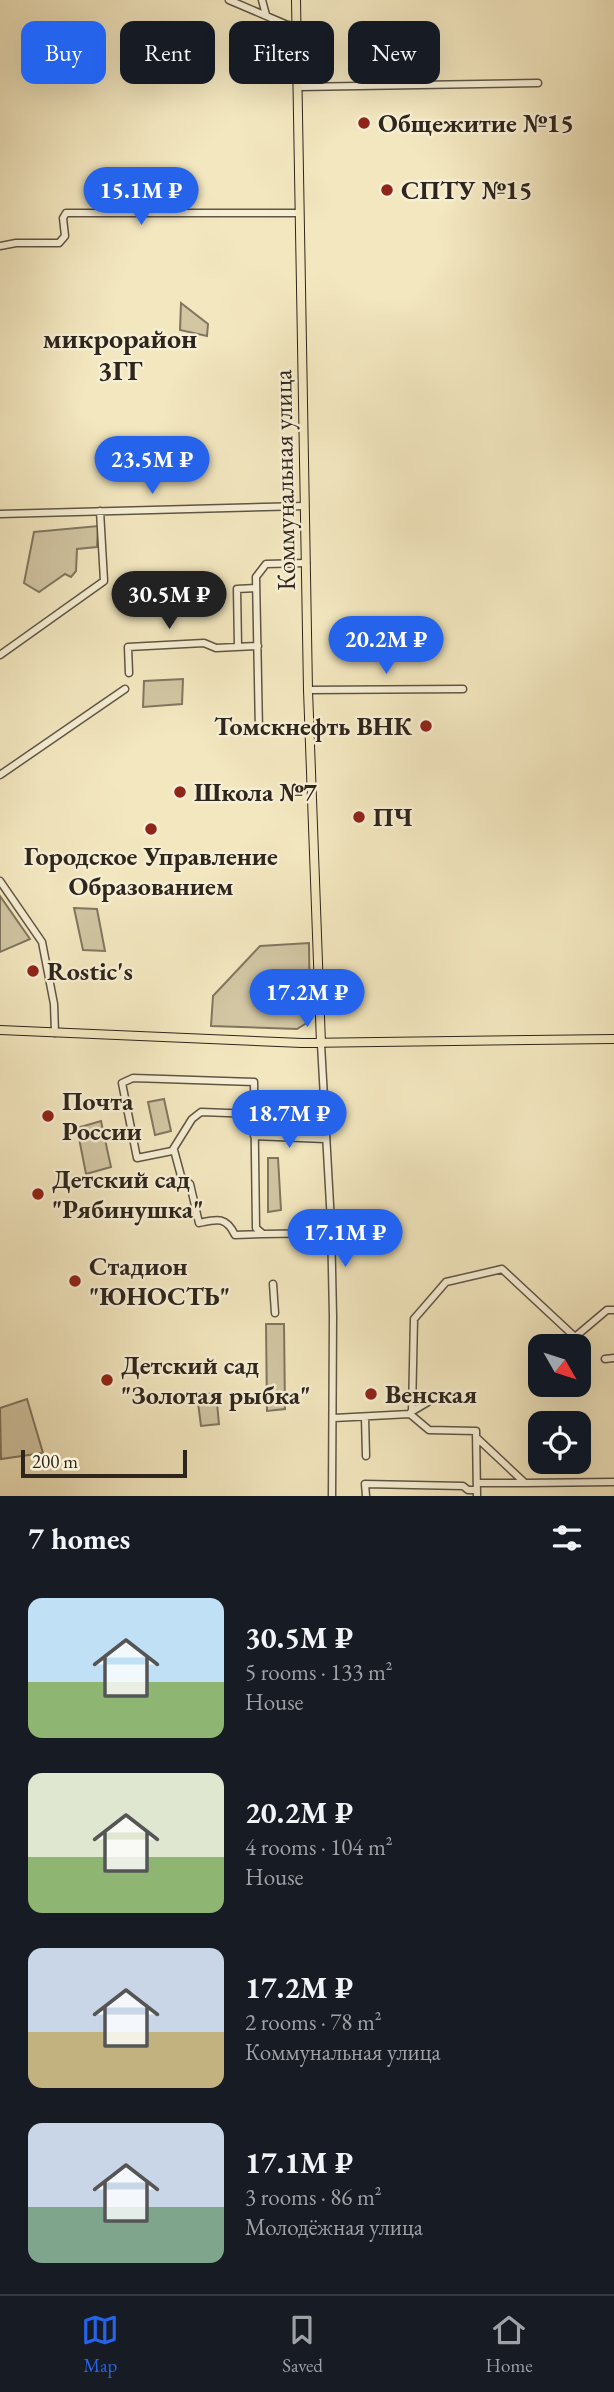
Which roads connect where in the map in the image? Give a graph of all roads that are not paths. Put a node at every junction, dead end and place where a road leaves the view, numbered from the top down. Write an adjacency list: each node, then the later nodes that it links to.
1 (229, 0): 4 (street)
2 (262, 0): 4 (street)
3 (296, 0): 6 (main road, Коммунальная улица)
4 (266, 15): 5 (street)
5 (279, 21)
6 (296, 21)
7 (538, 83): 9 (street)
8 (298, 84): 9 (main road, Коммунальная улица)
9 (298, 87): 10 (main road, Коммунальная улица)
10 (299, 213): 11 (street); 12 (main road, Коммунальная улица)
11 (0, 246)
12 (305, 506): 13 (street); 15 (main road, Коммунальная улица)
13 (100, 511): 14 (street); 19 (street)
14 (0, 514)
15 (306, 563): 16 (street); 23 (main road, Коммунальная улица)
16 (256, 589): 17 (street); 18 (street)
17 (258, 646): 18 (street); 24 (street)
18 (238, 647): 20 (street)
19 (0, 655)
20 (129, 673)
21 (125, 689): 25 (street)
22 (463, 689): 23 (street)
23 (308, 690): 30 (main road, Коммунальная улица)
24 (259, 732)
25 (0, 775)
26 (0, 881): 28 (street)
27 (0, 1030): 28 (main road)
28 (55, 1033): 30 (main road)
29 (614, 1039): 30 (main road)
30 (321, 1044): 35 (street)
31 (259, 1075): 32 (street)
32 (254, 1082): 33 (street); 36 (street)
33 (254, 1114): 34 (street); 36 (street)
34 (254, 1136): 35 (street); 38 (street)
35 (325, 1139): 37 (street)
36 (174, 1150): 38 (street)
37 (331, 1233): 38 (street); 47 (street)
38 (263, 1234)
39 (272, 1284): 41 (street)
40 (614, 1310): 45 (street)
41 (275, 1313)
42 (614, 1358): 43 (street)
43 (605, 1359)
44 (428, 1402): 45 (street)
45 (411, 1412): 46 (street); 48 (street)
46 (365, 1417): 47 (street); 49 (street)
47 (334, 1418): 53 (street)
48 (477, 1438): 51 (street); 52 (street)
49 (366, 1456)
50 (614, 1482): 51 (street)
51 (525, 1483): 52 (street)
52 (477, 1490): 54 (street)
53 (332, 1496)
54 (366, 1496)

